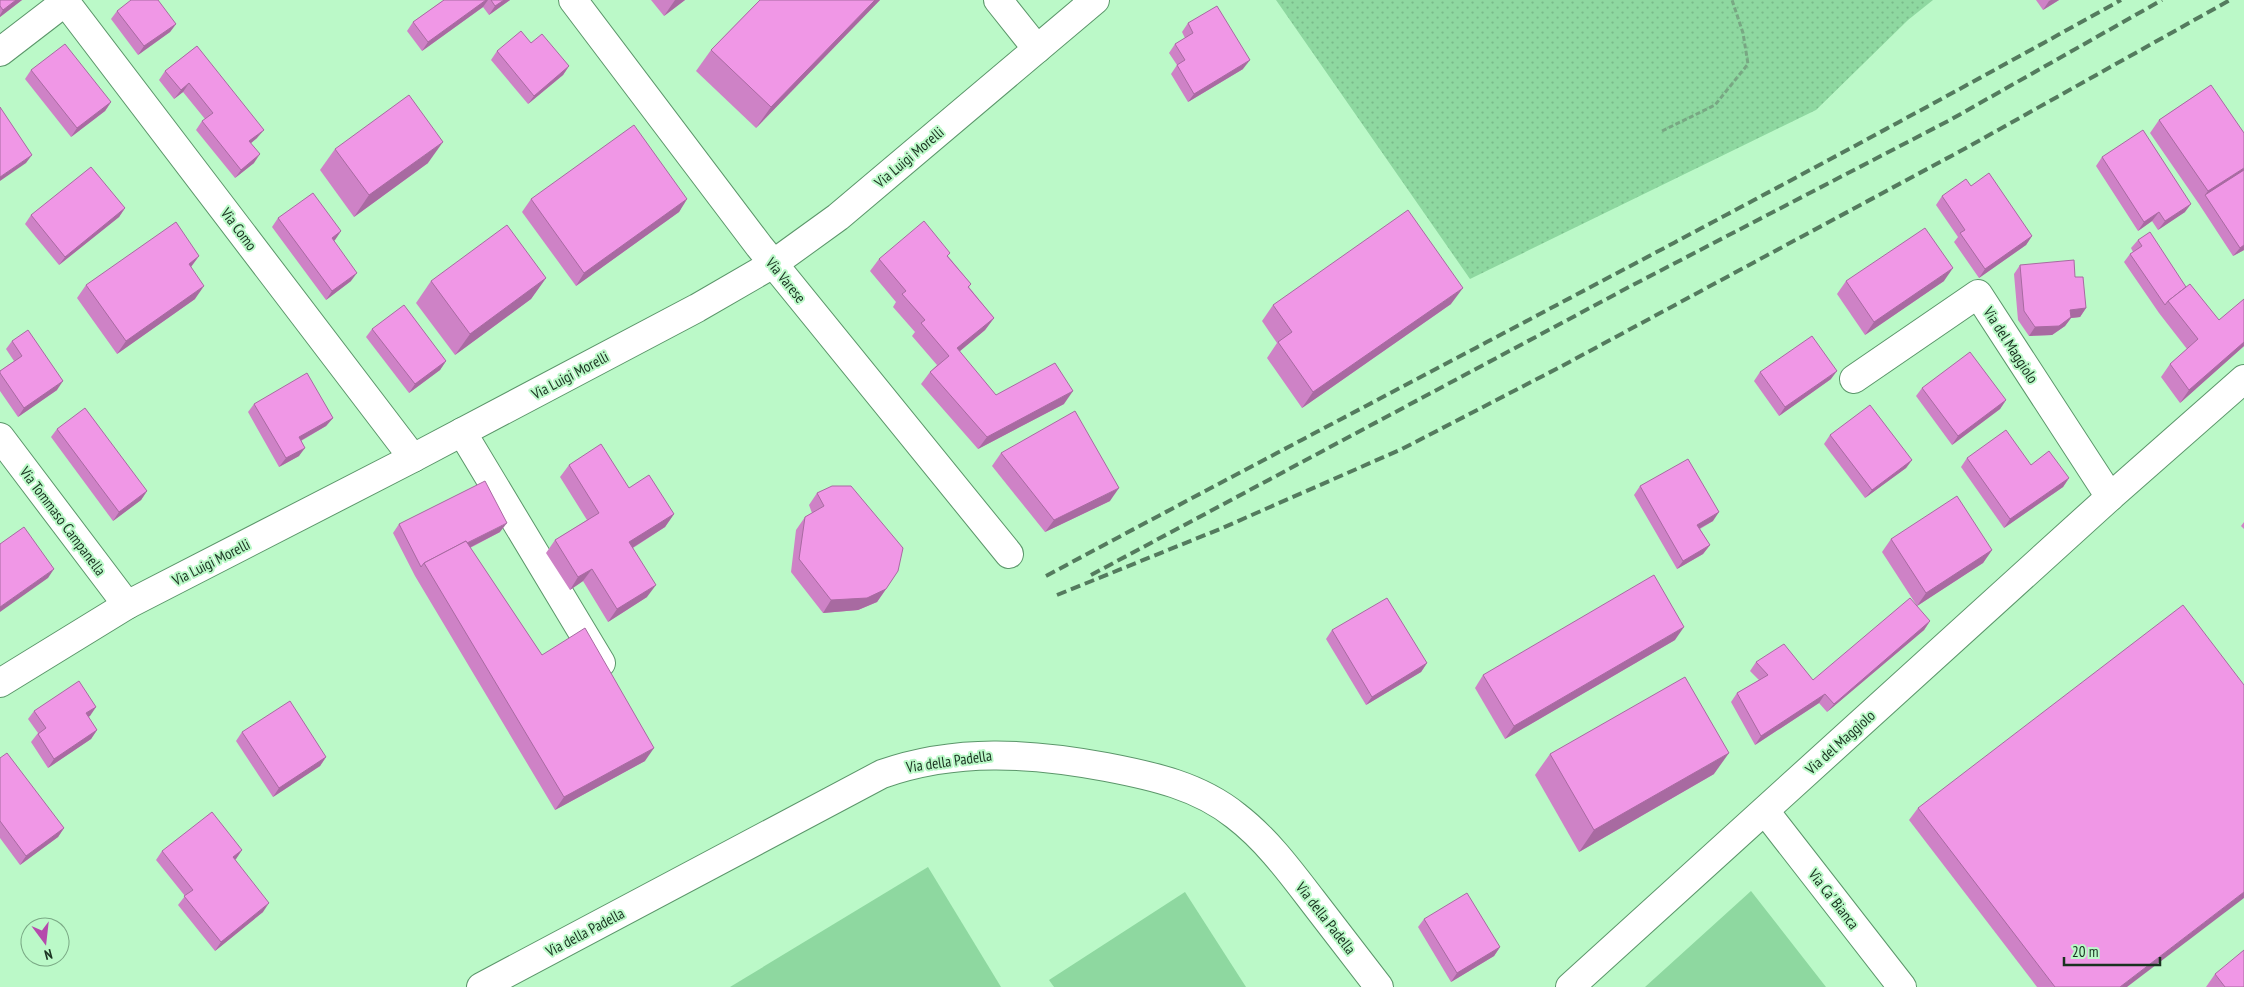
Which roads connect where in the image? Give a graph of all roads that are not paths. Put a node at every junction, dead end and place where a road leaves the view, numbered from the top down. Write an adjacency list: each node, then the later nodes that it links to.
1 (573, 0): 7 (street, Via Varese)
2 (998, 0): 5 (street)
3 (1095, 0): 5 (street, Via Luigi Morelli)
4 (65, 1): 6 (street); 12 (street, Via Como)
5 (1038, 49): 7 (street, Via Luigi Morelli)
6 (0, 52)
7 (773, 264): 10 (street, Via Luigi Morelli); 14 (street, Via Varese)
8 (1854, 379): 13 (street, Via del Maggiolo)
9 (2244, 379): 13 (street, Via del Maggiolo)
10 (462, 432): 12 (street, Via Luigi Morelli); 16 (street)
11 (0, 437): 15 (street, Via Tommaso Campanella)
12 (413, 458): 15 (street, Via Luigi Morelli)
13 (2110, 497): 18 (street, Via del Maggiolo)
14 (1009, 554)
15 (127, 606): 17 (street, Via Luigi Morelli)
16 (612, 680)
17 (0, 683)
18 (1765, 811): 21 (street, Via del Maggiolo); 22 (street, Via Ca' Bianca)
19 (481, 987): 20 (street, Via della Padella)
20 (1379, 987)
21 (1570, 987)
22 (1902, 987)

